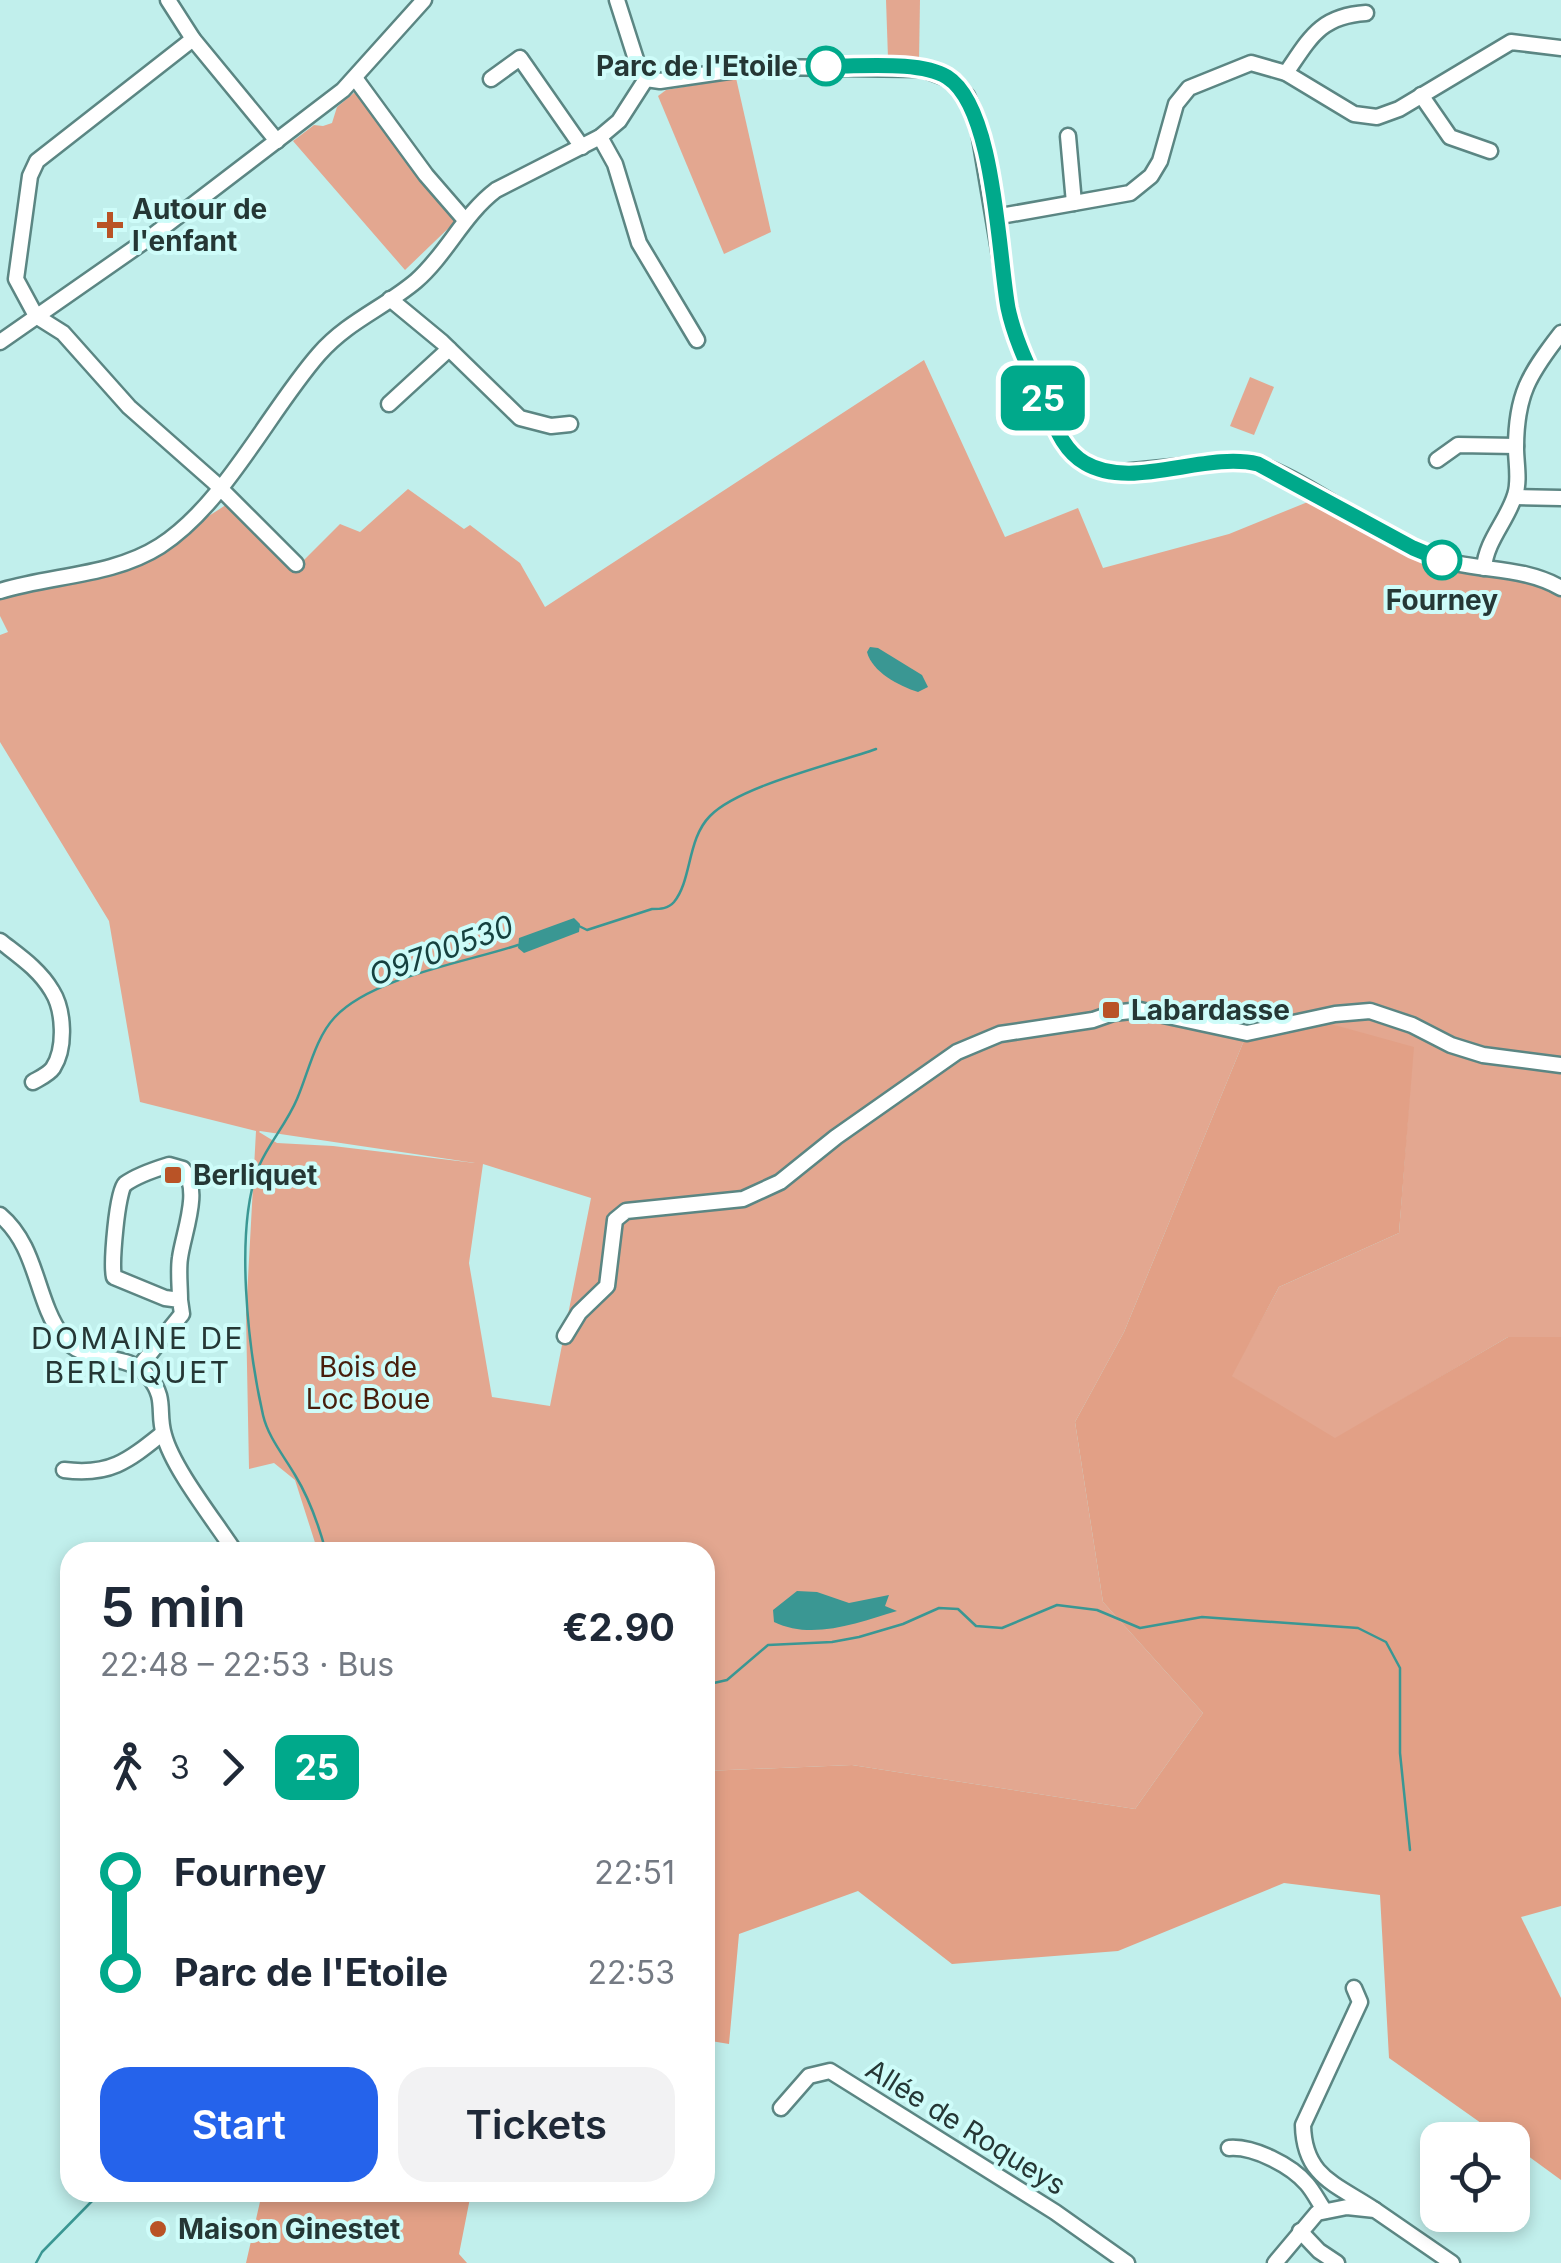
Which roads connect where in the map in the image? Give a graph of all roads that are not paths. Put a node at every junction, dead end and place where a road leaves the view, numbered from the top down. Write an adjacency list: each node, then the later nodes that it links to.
1 (168, 0): 5 (street)
2 (424, 0): 8 (street)
3 (616, 0): 10 (street)
4 (1366, 13): 7 (street)
5 (193, 39): 14 (street); 21 (street)
6 (1561, 48): 11 (street)
7 (1286, 73): 11 (street); 17 (street)
8 (354, 78): 14 (street); 19 (street)
9 (491, 78): 15 (street)
10 (646, 79): 13 (street); 18 (street)
11 (1421, 95): 16 (street)
12 (1068, 136): 17 (street)
13 (600, 137): 15 (street); 23 (street)
14 (277, 141): 21 (street)
15 (582, 147): 19 (street)
16 (1490, 151)
17 (1074, 203): 18 (street)
18 (995, 217): 34 (street)
19 (465, 220): 20 (street)
20 (390, 300): 25 (street); 30 (street)
21 (36, 316): 24 (street); 30 (street)
22 (1561, 333): 28 (street)
23 (697, 340)
24 (0, 342)
25 (449, 350): 26 (street); 27 (street)
26 (389, 404)
27 (570, 424)
28 (1516, 446): 29 (street); 31 (street)
29 (1437, 460)
30 (218, 487): 33 (street); 36 (street)
31 (1514, 497): 32 (street); 34 (street)
32 (1561, 498)
33 (296, 564)
34 (1484, 568): 35 (street)
35 (1561, 588)
36 (0, 591)
37 (0, 941): 39 (street)
38 (1561, 1066): 42 (street)
39 (33, 1082)
40 (0, 1215): 43 (street)
41 (180, 1300): 41 (street); 43 (street)
42 (565, 1336)
43 (139, 1367): 44 (street)
44 (162, 1433): 45 (street); 46 (street)
45 (64, 1470)
46 (229, 1542)
47 (1354, 1988): 50 (street)
48 (782, 2108): 54 (street, Allée de Roqueys)
49 (1229, 2148): 52 (street)
50 (1335, 2184): 51 (street); 52 (street)
51 (1375, 2210): 52 (street); 57 (street)
52 (1327, 2211): 53 (street)
53 (1300, 2232): 55 (street); 56 (street)
54 (1127, 2263)
55 (1275, 2263)
56 (1337, 2263)
57 (1452, 2263)

